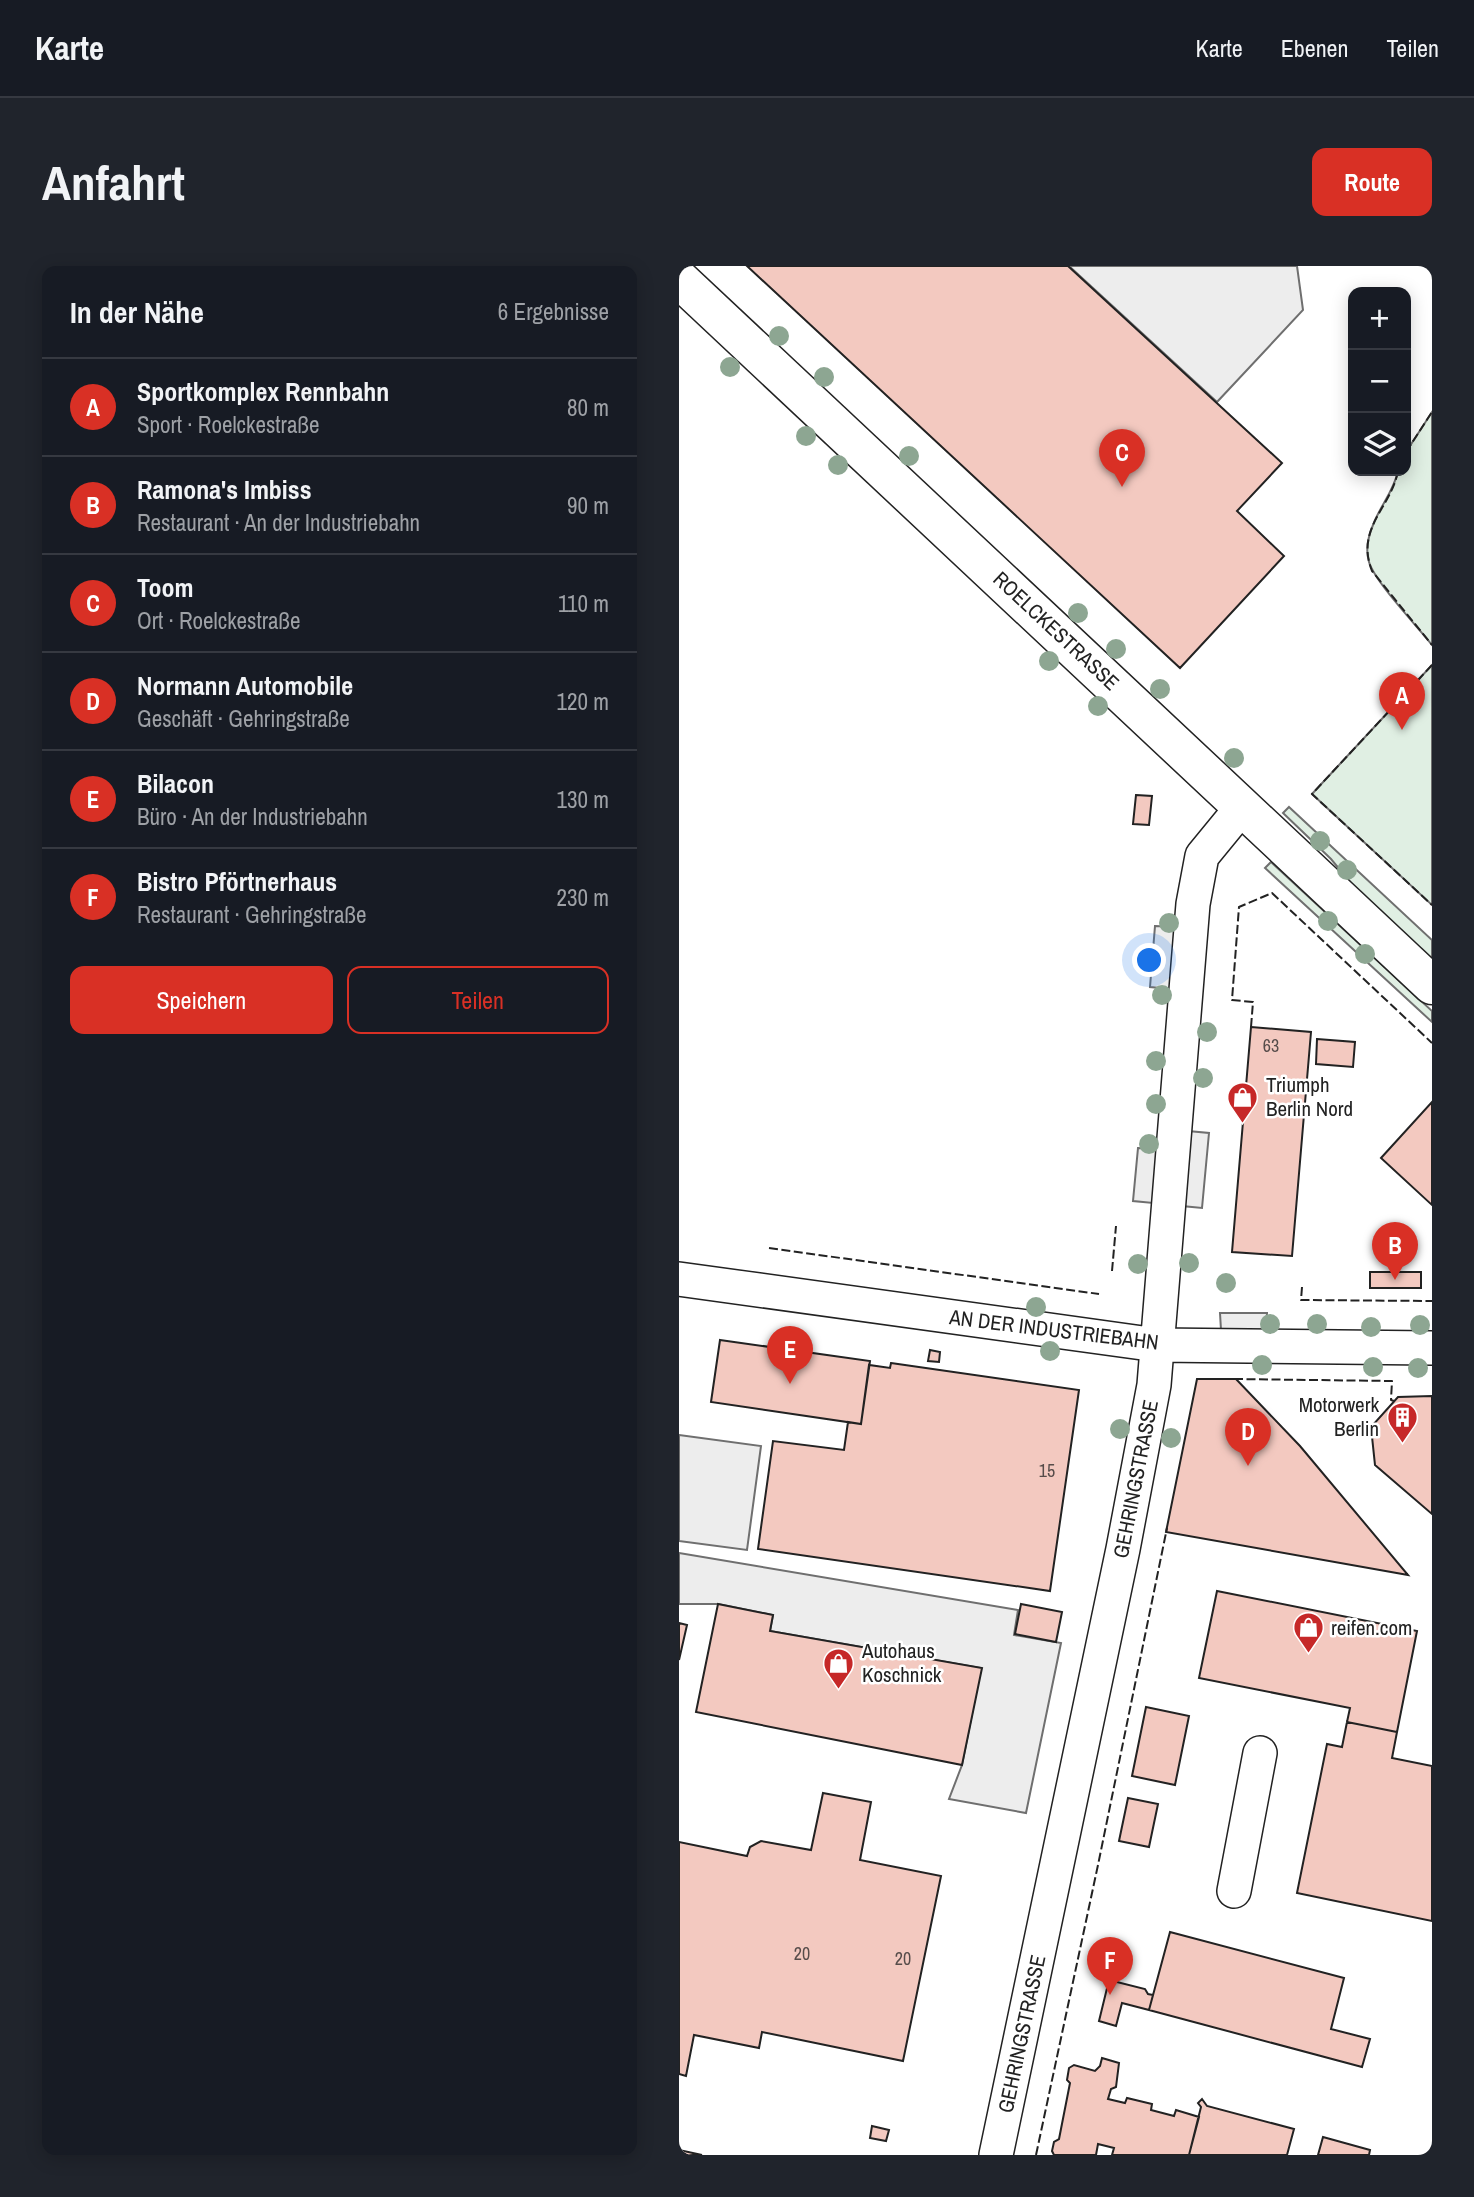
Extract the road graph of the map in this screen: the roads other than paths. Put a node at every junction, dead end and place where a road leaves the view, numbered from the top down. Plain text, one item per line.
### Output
1 (679, 279) edge
2 (1243, 806) junction
3 (1432, 985) edge
4 (679, 1279) edge
5 (1157, 1345) junction
6 (1432, 1348) edge
7 (1260, 1753) dead end
8 (1234, 1891) dead end
9 (996, 2155) edge

1 - 2 main road, ROELCKESTRASSE
2 - 3 main road, ROELCKESTRASSE
2 - 5 street, GEHRINGSTRASSE
4 - 5 street, AN DER INDUSTRIEBAHN
5 - 6 street, AN DER INDUSTRIEBAHN
5 - 9 street, GEHRINGSTRASSE
7 - 8 street

